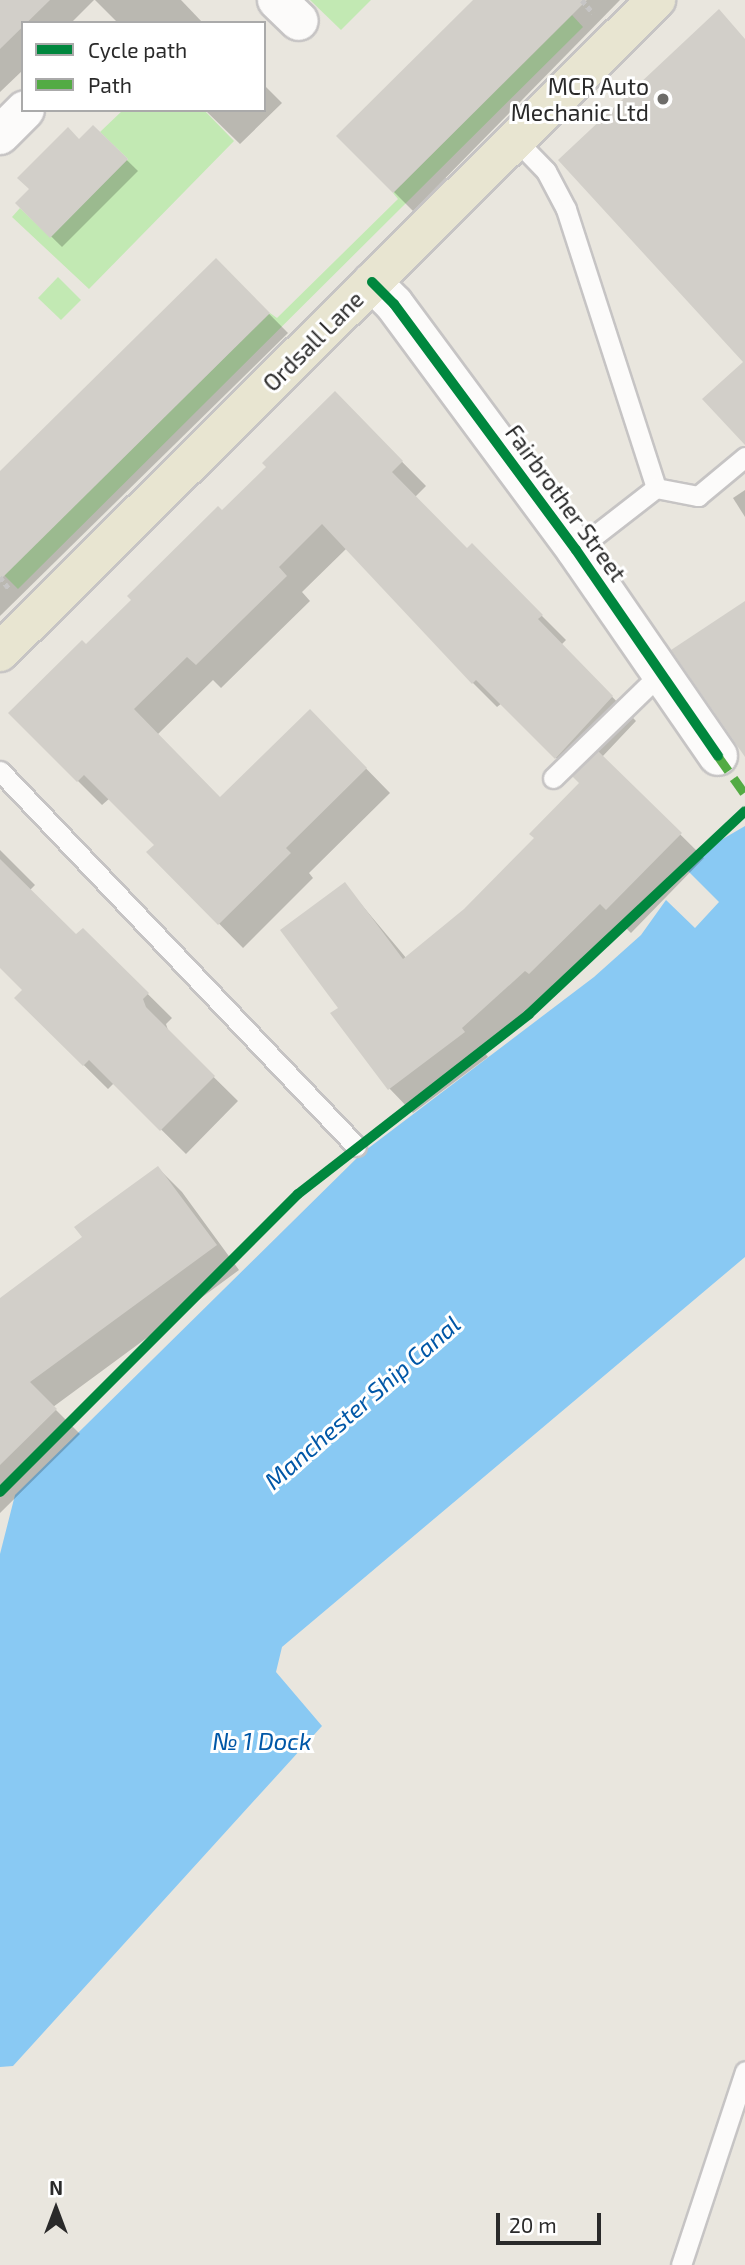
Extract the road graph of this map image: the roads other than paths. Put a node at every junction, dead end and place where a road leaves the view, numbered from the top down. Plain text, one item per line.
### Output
1 (656, 0) edge
2 (23, 112) edge
3 (0, 135) edge
4 (516, 141) junction
5 (372, 282) junction
6 (745, 457) edge
7 (656, 488) junction
8 (576, 550) junction
9 (0, 652) edge
10 (661, 673) junction
11 (718, 756) dead end
12 (0, 771) edge
13 (553, 778) dead end
14 (356, 1146) dead end
15 (745, 2071) edge
16 (681, 2265) edge

1 - 4 main road, Ordsall Lane
2 - 3 street
4 - 5 main road, Ordsall Lane
4 - 7 lane
5 - 8 street, Fairbrother Street
5 - 9 main road, Ordsall Lane
6 - 7 lane
7 - 8 lane
8 - 10 street, Fairbrother Street
10 - 11 street, Fairbrother Street
10 - 13 lane
12 - 14 lane
15 - 16 lane

